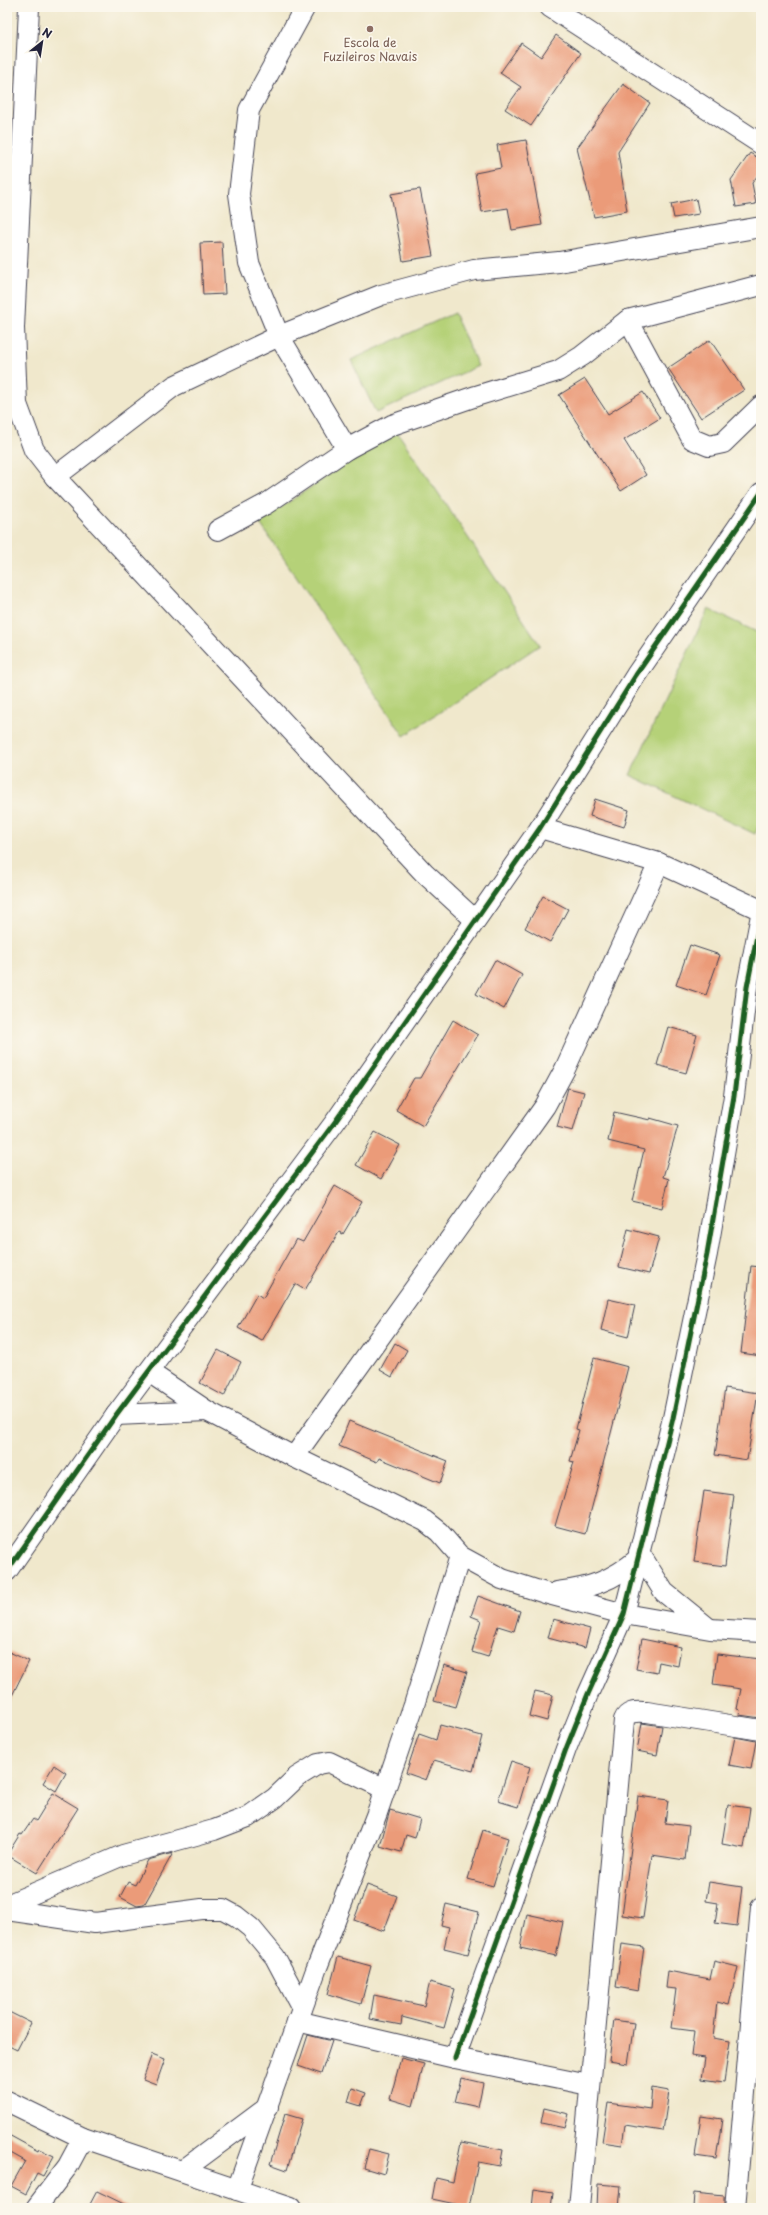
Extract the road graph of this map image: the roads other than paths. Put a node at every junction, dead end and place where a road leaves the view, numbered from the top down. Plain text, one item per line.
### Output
1 (28, 7) edge
2 (305, 7) edge
3 (550, 7) edge
4 (761, 144) edge
5 (761, 227) edge
6 (761, 285) edge
7 (628, 320) junction
8 (279, 336) junction
9 (761, 406) edge
10 (347, 449) junction
11 (56, 477) junction
12 (761, 493) edge
13 (218, 530) dead end
14 (540, 828) junction
15 (659, 863) junction
16 (761, 910) edge
17 (761, 915) edge
18 (475, 920) junction
19 (761, 997) edge
20 (742, 1027) junction
21 (149, 1372) junction
22 (207, 1411) junction
23 (116, 1415) junction
24 (294, 1457) junction
25 (460, 1556) junction
26 (638, 1556) junction
27 (7, 1571) edge
28 (545, 1593) junction
29 (624, 1614) junction
30 (710, 1630) junction
31 (761, 1632) edge
32 (761, 1730) edge
33 (386, 1789) junction
34 (7, 1905) edge
35 (761, 1907) edge
36 (7, 1910) edge
37 (300, 2015) junction
38 (455, 2058) junction
39 (590, 2085) junction
40 (7, 2101) edge
41 (268, 2107) junction
42 (83, 2138) junction
43 (182, 2171) junction
44 (237, 2190) junction
45 (281, 2207) edge
46 (36, 2208) edge
47 (579, 2208) edge
48 (735, 2208) edge

1 - 11 street
2 - 8 street
3 - 4 street
5 - 8 street
6 - 7 street
7 - 9 street
7 - 10 street
8 - 10 street
8 - 11 street
10 - 13 street
11 - 18 street
12 - 14 street
14 - 15 street
14 - 18 street
15 - 16 street
15 - 24 street
17 - 20 street
18 - 21 street
19 - 20 street
20 - 26 street
21 - 22 street
21 - 23 street
22 - 23 street
22 - 24 street
23 - 27 street
24 - 25 street
25 - 28 street
25 - 33 street
26 - 28 street
26 - 29 street
26 - 30 street
28 - 29 street
29 - 30 street
29 - 38 street
30 - 31 street
32 - 39 street
33 - 34 street
33 - 37 street
35 - 48 street
36 - 37 street
37 - 38 street
37 - 41 street
38 - 39 street
39 - 47 street
40 - 42 street
41 - 43 street
41 - 44 street
42 - 43 street
42 - 46 street
43 - 44 street
44 - 45 street

